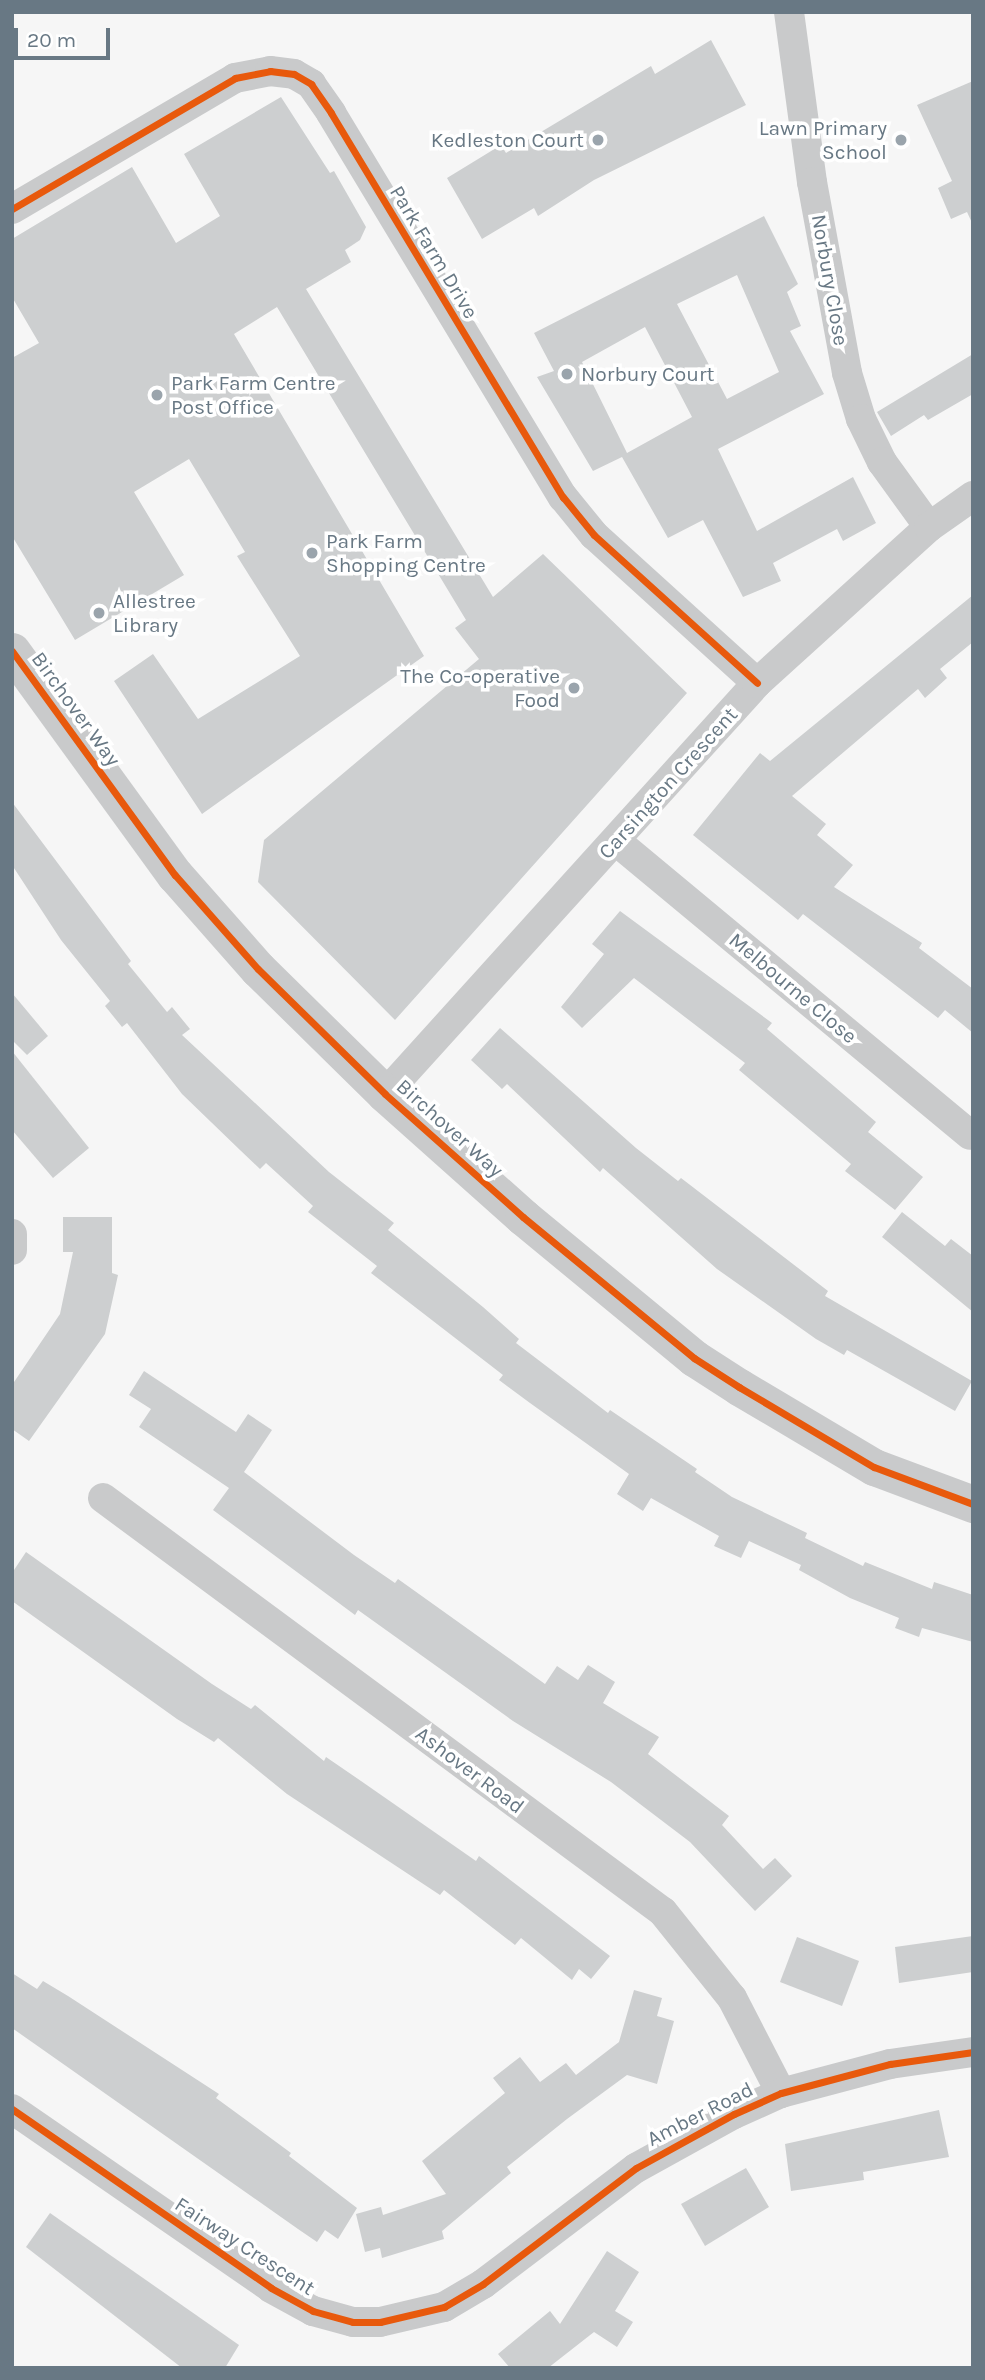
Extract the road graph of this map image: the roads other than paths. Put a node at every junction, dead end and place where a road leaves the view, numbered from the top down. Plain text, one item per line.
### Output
1 (789, 12) edge
2 (12, 209) edge
3 (973, 496) edge
4 (929, 527) junction
5 (12, 651) edge
6 (757, 682) junction
7 (617, 841) junction
8 (385, 1094) junction
9 (970, 1135) dead end
10 (12, 1234) edge
11 (12, 1250) edge
12 (103, 1498) dead end
13 (973, 1504) edge
14 (973, 2052) edge
15 (781, 2094) junction
16 (12, 2109) edge
17 (579, 2209) joint

1 - 4 street, Norbury Close
2 - 6 street, Park Farm Drive
3 - 4 street, Carsington Crescent
4 - 6 street, Carsington Crescent
5 - 8 street, Birchover Way
6 - 7 street, Carsington Crescent
7 - 8 street, Carsington Crescent
7 - 9 street, Melbourne Close
8 - 13 street, Birchover Way
10 - 11 street
12 - 15 street, Ashover Road
14 - 15 street, Amber Road
15 - 17 street, Amber Road
16 - 17 street, Fairway Crescent

